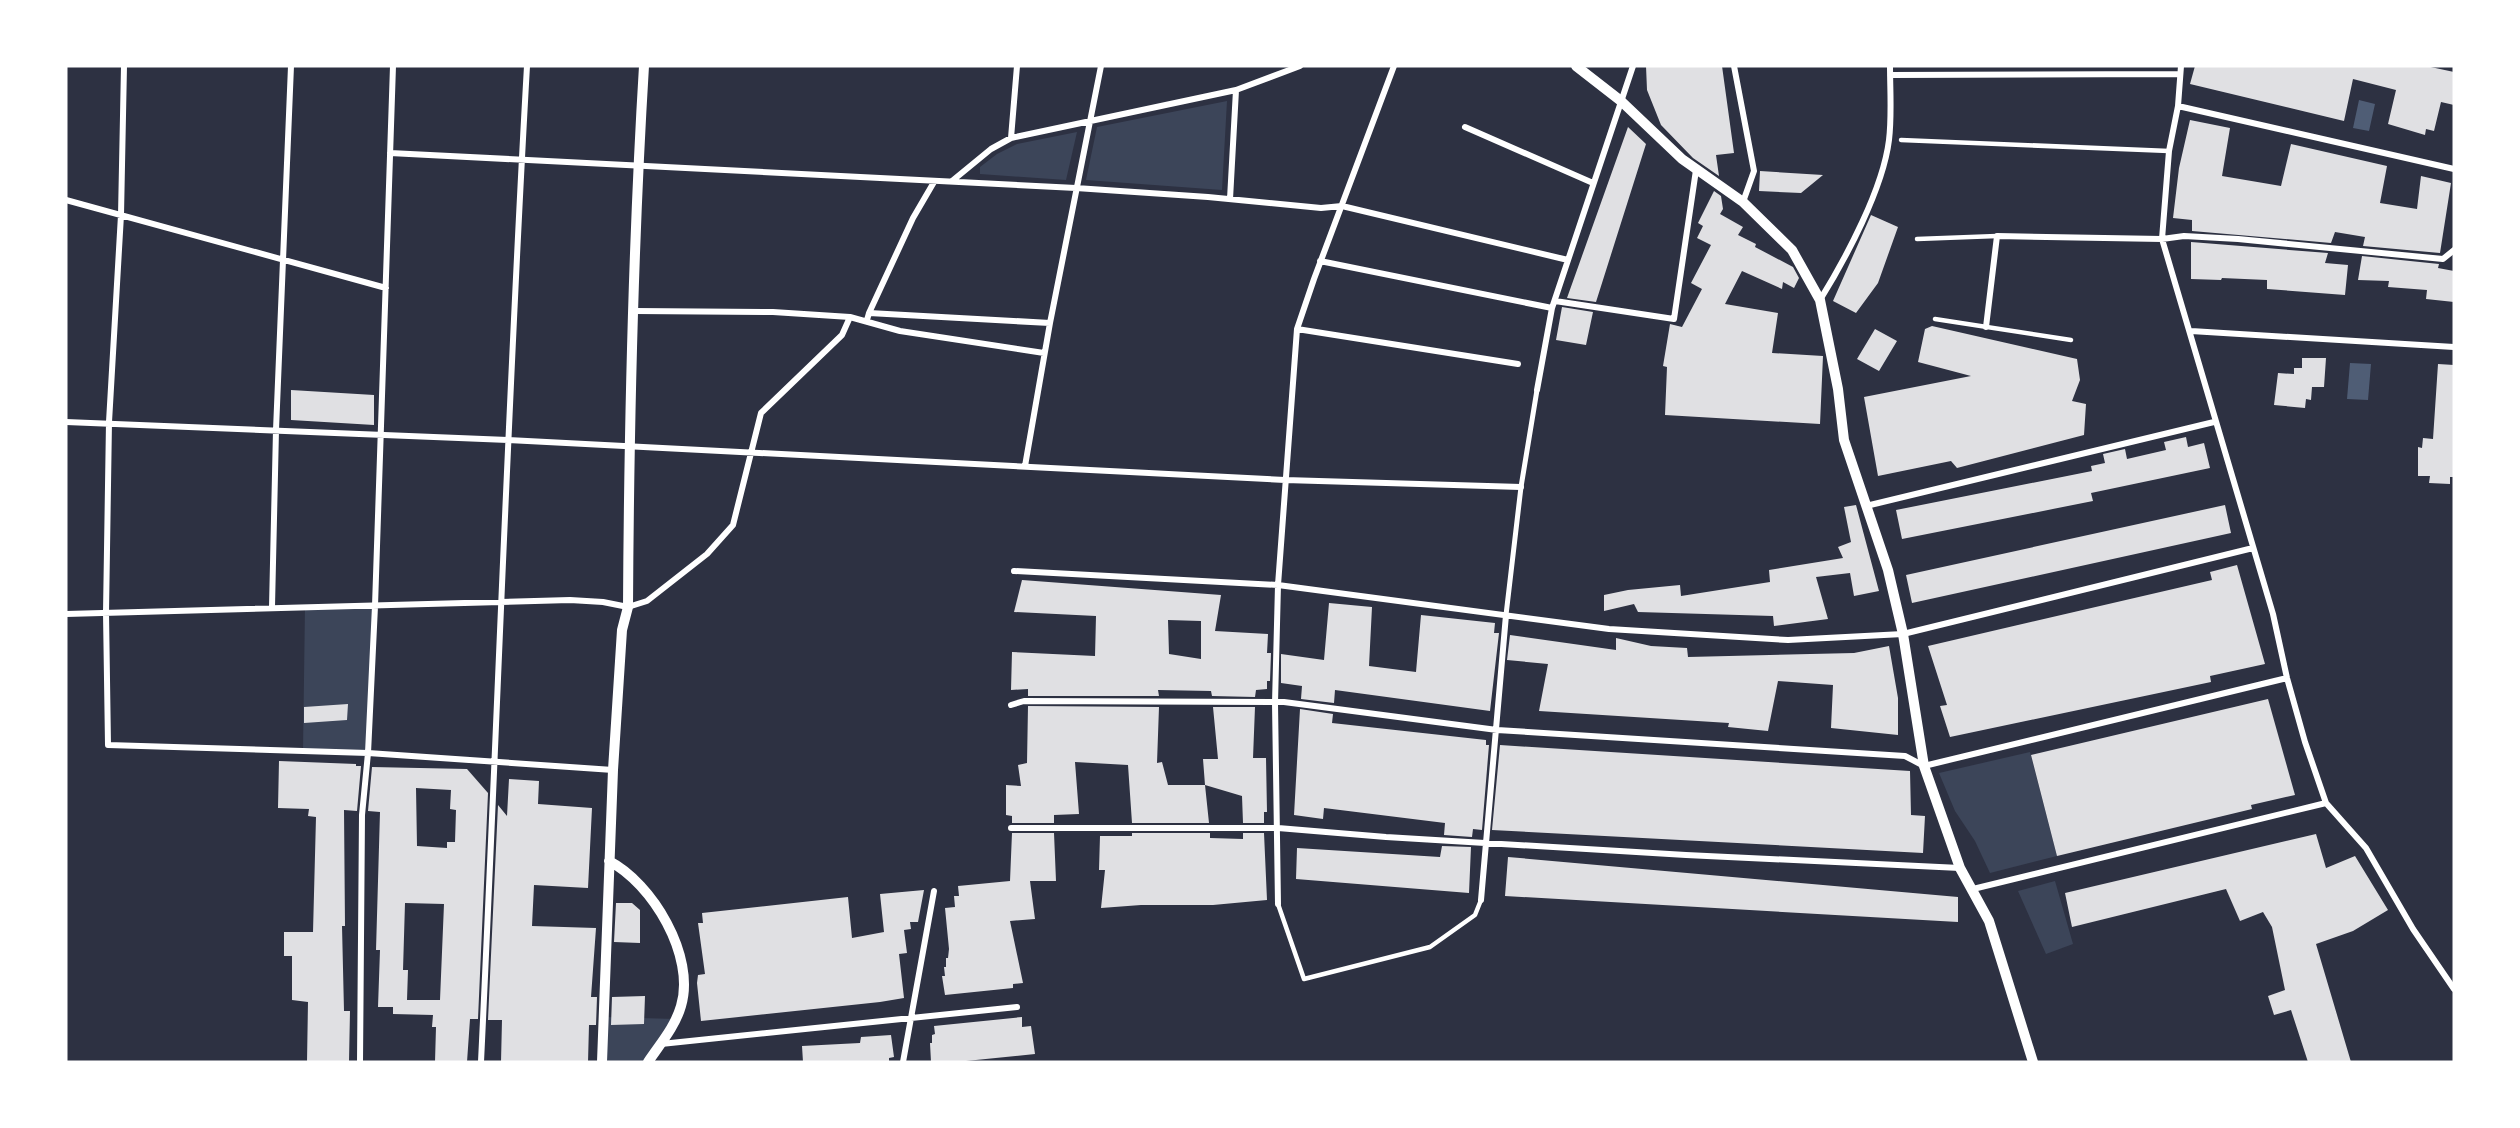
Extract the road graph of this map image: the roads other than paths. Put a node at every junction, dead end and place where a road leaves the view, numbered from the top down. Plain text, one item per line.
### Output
1 (124, 66) edge
2 (291, 66) edge
3 (393, 66) edge
4 (527, 66) edge
5 (644, 66) edge
6 (1017, 66) edge
7 (1101, 66) edge
8 (1394, 66) edge
9 (1576, 66) edge
10 (1634, 66) edge
11 (1734, 66) edge
12 (1890, 66) edge
13 (2181, 66) edge
14 (1297, 67) edge
15 (2180, 74) junction
16 (1890, 75) junction
17 (1236, 90) junction
18 (1621, 101) junction
19 (2178, 106) junction
20 (1090, 121) junction
21 (1465, 127) dead end
22 (1011, 138) junction
23 (1901, 140) dead end
24 (2169, 151) junction
25 (390, 153) junction
26 (522, 160) junction
27 (638, 166) junction
28 (1696, 170) junction
29 (2454, 170) edge
30 (952, 181) junction
31 (934, 182) junction
32 (1593, 183) junction
33 (1076, 188) junction
34 (1230, 199) junction
35 (66, 200) edge
36 (1743, 202) junction
37 (1342, 206) junction
38 (121, 215) junction
39 (1996, 236) junction
40 (1917, 239) dead end
41 (2162, 239) junction
42 (2454, 250) edge
43 (282, 259) junction
44 (1568, 260) junction
45 (1320, 261) junction
46 (386, 288) junction
47 (1820, 300) junction
48 (1555, 301) junction
49 (1552, 308) junction
50 (635, 311) junction
51 (868, 313) junction
52 (850, 317) junction
53 (1935, 319) dead end
54 (867, 320) junction
55 (1050, 323) junction
56 (1986, 327) junction
57 (1297, 329) junction
58 (2191, 332) junction
59 (2071, 340) dead end
60 (2454, 347) edge
61 (1044, 353) junction
62 (1518, 364) dead end
63 (1537, 390) joint
64 (66, 422) edge
65 (109, 422) junction
66 (2214, 422) junction
67 (276, 430) junction
68 (381, 435) junction
69 (508, 440) junction
70 (629, 447) junction
71 (751, 453) junction
72 (1025, 466) junction
73 (1285, 480) junction
74 (1521, 487) junction
75 (1866, 506) junction
76 (2253, 548) junction
77 (1014, 571) dead end
78 (1278, 585) junction
79 (501, 602) junction
80 (375, 606) junction
81 (272, 607) junction
82 (628, 607) junction
83 (106, 613) junction
84 (66, 614) edge
85 (1506, 615) junction
86 (1903, 634) junction
87 (2287, 678) junction
88 (1275, 703) junction
89 (1011, 705) dead end
90 (1497, 730) junction
91 (368, 753) junction
92 (496, 763) junction
93 (1924, 766) junction
94 (613, 770) junction
95 (2326, 803) junction
96 (1011, 828) dead end
97 (1278, 828) junction
98 (1486, 843) junction
99 (609, 861) junction
100 (1960, 868) junction
101 (1973, 889) junction
102 (934, 891) dead end
103 (1481, 900) joint
104 (1278, 904) joint
105 (2454, 989) edge
106 (1017, 1007) dead end
107 (911, 1018) junction
108 (661, 1044) junction
109 (360, 1062) edge
110 (481, 1062) edge
111 (602, 1062) edge
112 (648, 1062) edge
113 (903, 1062) edge
114 (2033, 1062) edge

1 - 38 street
2 - 43 street
3 - 25 street
4 - 26 street
5 - 27 street
6 - 22 street
7 - 20 street
8 - 37 street
9 - 18 street
10 - 18 street
11 - 36 street
12 - 16 street
13 - 15 street
14 - 17 street
15 - 16 street
15 - 19 street
16 - 47 street
17 - 20 street
17 - 34 street
18 - 28 street
18 - 32 street
19 - 24 street
19 - 29 street
20 - 22 street
20 - 33 street
21 - 32 street
22 - 30 street
23 - 24 lane
24 - 41 street
25 - 26 street
25 - 46 street
26 - 27 street
26 - 69 street
27 - 31 street
27 - 50 street
28 - 36 street
28 - 48 street
30 - 31 street
30 - 33 street
31 - 51 street
32 - 44 street
33 - 34 street
33 - 55 street
34 - 37 street
35 - 38 street
36 - 47 street
37 - 44 street
37 - 45 street
38 - 43 street
38 - 65 street
39 - 40 lane
39 - 41 street
39 - 56 street
41 - 42 street
41 - 58 street
43 - 46 street
43 - 67 street
44 - 48 street
45 - 49 street
45 - 57 street
46 - 68 street
47 - 75 street
48 - 49 street
49 - 63 street
50 - 52 street
50 - 70 street
51 - 54 street
51 - 55 street
52 - 54 street
52 - 71 street
53 - 56 lane
54 - 61 street
55 - 61 street
56 - 59 lane
57 - 62 street
57 - 73 street
58 - 60 street
58 - 66 street
61 - 72 street
63 - 74 street
64 - 65 street
65 - 67 street
65 - 83 street
66 - 75 street
66 - 76 street
67 - 68 street
67 - 81 street
68 - 69 street
68 - 80 street
69 - 70 street
69 - 79 street
70 - 71 street
70 - 82 street
71 - 72 street
71 - 82 street
72 - 73 street
73 - 74 street
73 - 78 street
74 - 85 street
75 - 86 street
76 - 86 street
76 - 87 street
77 - 78 street
78 - 85 street
78 - 88 street
79 - 80 street
79 - 82 street
79 - 92 street
80 - 81 street
80 - 91 street
81 - 83 street
82 - 94 street
83 - 84 street
83 - 91 street
85 - 86 street
85 - 90 street
86 - 93 street
87 - 93 street
87 - 95 street
88 - 89 street
88 - 90 street
88 - 97 street
90 - 93 street
90 - 98 street
91 - 92 street
91 - 109 street
92 - 94 street
92 - 110 street
93 - 100 street
94 - 99 street
95 - 101 street
95 - 105 street
96 - 97 street
97 - 98 street
97 - 104 street
98 - 100 street
98 - 103 street
99 - 108 street
99 - 111 street
100 - 101 street
101 - 114 street
102 - 107 street
103 - 104 lane
106 - 107 street
107 - 108 street
107 - 113 street
108 - 112 street

